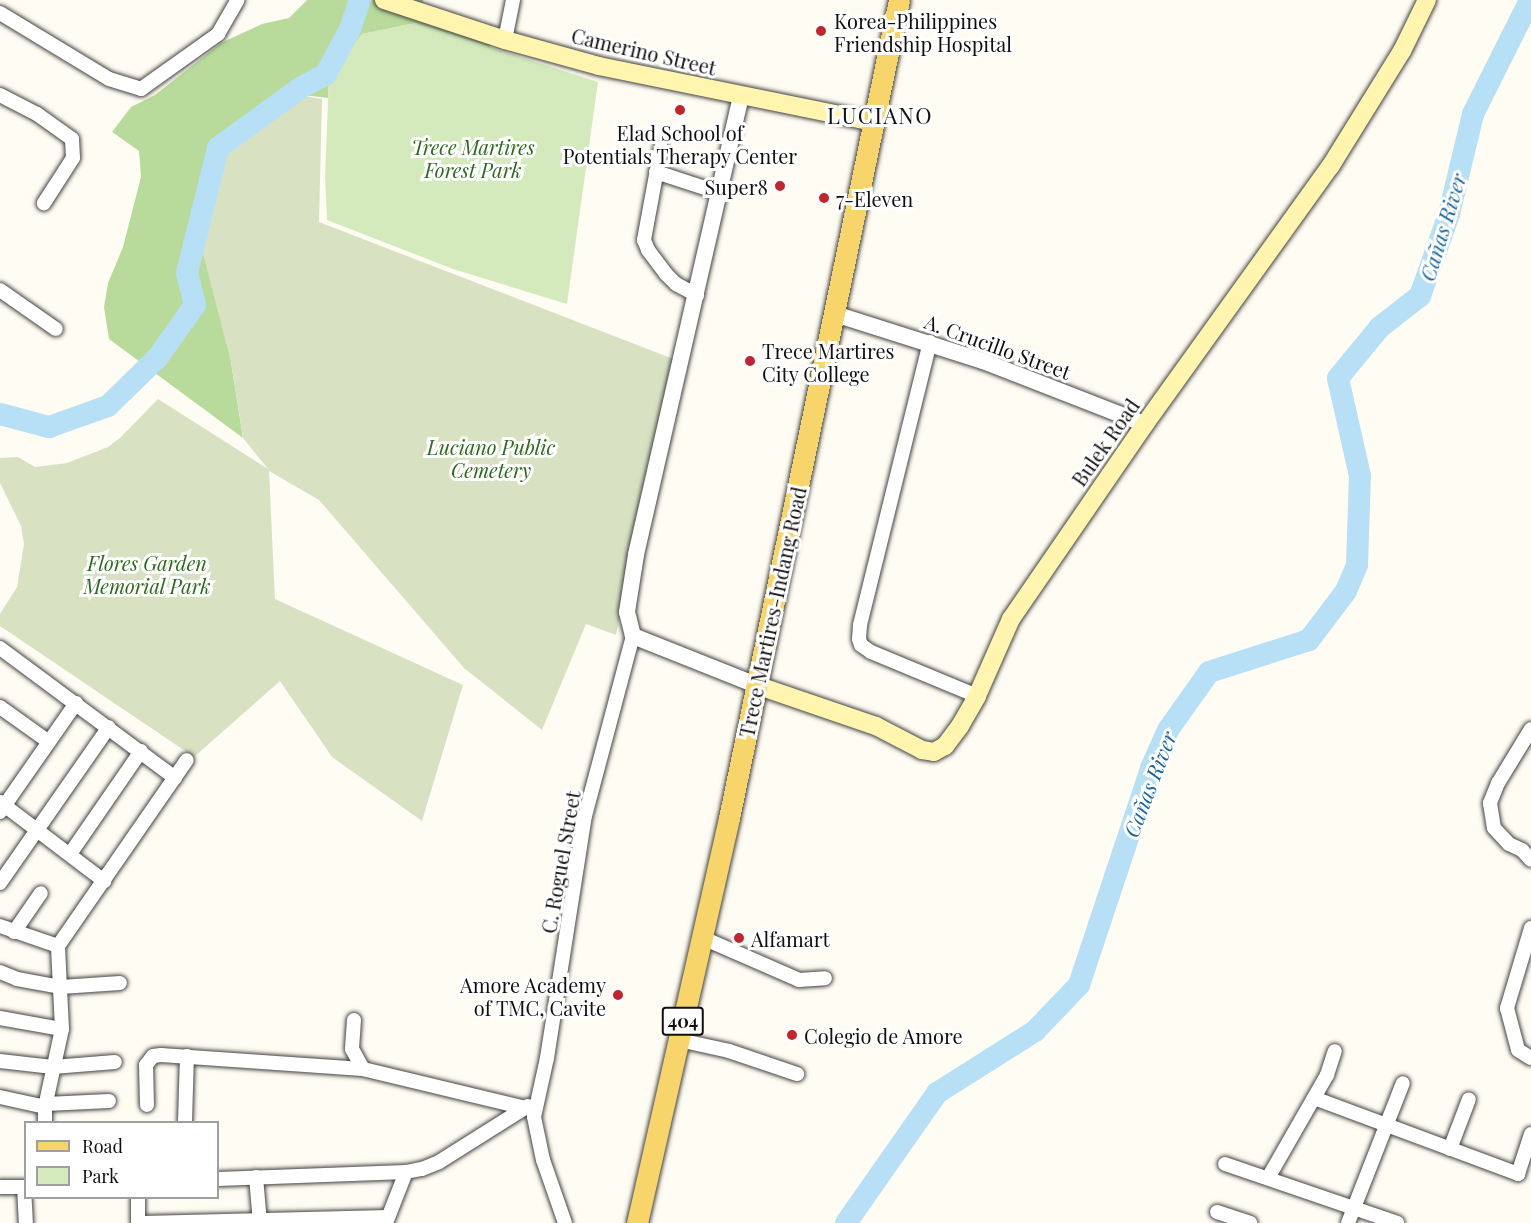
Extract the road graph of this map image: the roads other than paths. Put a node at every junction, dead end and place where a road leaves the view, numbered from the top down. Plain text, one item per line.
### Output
1 (238, 0) edge
2 (384, 0) edge
3 (513, 0) edge
4 (899, 0) edge
5 (1427, 0) edge
6 (0, 13) edge
7 (505, 40) junction
8 (0, 95) edge
9 (741, 96) junction
10 (874, 122) junction
11 (661, 148) dead end
12 (656, 172) junction
13 (720, 193) junction
14 (44, 203) dead end
15 (0, 290) edge
16 (697, 296) junction
17 (835, 314) junction
18 (56, 329) dead end
19 (930, 342) junction
20 (1145, 424) junction
21 (633, 636) junction
22 (2, 654) edge
23 (756, 685) junction
24 (977, 696) junction
25 (76, 703) junction
26 (0, 707) edge
27 (109, 728) junction
28 (1531, 729) edge
29 (49, 742) junction
30 (141, 752) junction
31 (187, 760) dead end
32 (175, 778) junction
33 (2, 807) edge
34 (37, 830) junction
35 (70, 854) junction
36 (1531, 860) edge
37 (104, 881) junction
38 (0, 883) edge
39 (41, 893) dead end
40 (0, 926) edge
41 (1531, 928) edge
42 (14, 932) junction
43 (703, 938) junction
44 (58, 946) junction
45 (0, 972) edge
46 (825, 978) dead end
47 (120, 983) dead end
48 (61, 987) junction
49 (0, 1018) edge
50 (354, 1020) dead end
51 (62, 1029) junction
52 (679, 1040) junction
53 (1335, 1051) dead end
54 (187, 1056) junction
55 (1531, 1058) edge
56 (0, 1061) edge
57 (115, 1062) dead end
58 (53, 1067) junction
59 (363, 1069) junction
60 (796, 1074) dead end
61 (1403, 1083) dead end
62 (0, 1097) edge
63 (539, 1098) junction
64 (1314, 1098) junction
65 (1469, 1099) dead end
66 (109, 1101) dead end
67 (46, 1105) junction
68 (147, 1106) dead end
69 (525, 1108) junction
70 (45, 1121) edge
71 (184, 1121) edge
72 (1388, 1125) junction
73 (1531, 1134) edge
74 (1450, 1149) junction
75 (1225, 1164) dead end
76 (406, 1173) junction
77 (256, 1177) junction
78 (1268, 1178) junction
79 (219, 1179) edge
80 (0, 1187) edge
81 (24, 1187) edge
82 (25, 1199) edge
83 (138, 1199) edge
84 (1352, 1208) junction
85 (1217, 1212) dead end
86 (387, 1220) edge
87 (260, 1222) edge
88 (26, 1223) edge
89 (138, 1223) edge
90 (143, 1223) edge
91 (565, 1223) edge
92 (638, 1223) edge
93 (1250, 1223) edge
94 (1348, 1223) edge
95 (1397, 1223) edge

1 - 6 street
2 - 7 main road, Camerino Street
3 - 7 street
4 - 10 main road, Trece Martires-Indang Road / 404
5 - 20 main road, Bulek Road
7 - 9 main road, Camerino Street
8 - 14 street
9 - 10 main road, Camerino Street
9 - 13 street
10 - 17 main road, Trece Martires-Indang Road / 404
11 - 12 street
12 - 13 street
12 - 16 street
13 - 16 street
15 - 18 street
16 - 21 street
17 - 19 street, A. Crucillo Street
17 - 23 main road, Trece Martires-Indang Road / 404
19 - 20 street, A. Crucillo Street
19 - 24 street
20 - 24 main road, Bulek Road
21 - 23 street
21 - 63 street, C. Roguel Street
22 - 25 street
23 - 24 main road, Bulek Road
23 - 43 main road, Trece Martires-Indang Road / 404
25 - 27 street
25 - 29 street
26 - 29 street
27 - 30 street
27 - 34 street
28 - 36 street
29 - 33 street
30 - 32 street
30 - 35 street
31 - 32 street
32 - 37 street
33 - 34 street
34 - 35 street
34 - 38 street
35 - 37 street
37 - 44 street
39 - 42 street
40 - 42 street
41 - 55 street
42 - 44 street
43 - 46 street
43 - 52 main road, Trece Martires-Indang Road / 404
44 - 48 street
45 - 48 street
47 - 48 street
48 - 51 street
49 - 51 street
50 - 59 street
51 - 58 street
52 - 60 street
52 - 92 main road, Trece Martires-Indang Road / 404
53 - 64 street
54 - 59 street
54 - 68 street
54 - 71 street
56 - 58 street
57 - 58 street
58 - 67 street
59 - 69 street
61 - 72 street
62 - 67 street
63 - 69 street
63 - 91 street, C. Roguel Street
64 - 72 street
64 - 78 street
65 - 74 street
66 - 67 street
67 - 70 street
69 - 76 street
72 - 74 street
72 - 84 street
73 - 74 street
75 - 78 street
76 - 77 street
76 - 86 street
77 - 79 street
77 - 87 street
78 - 84 street
80 - 81 street
82 - 88 street
83 - 89 street
84 - 94 street
84 - 95 street
85 - 93 street
86 - 87 street
87 - 90 street

